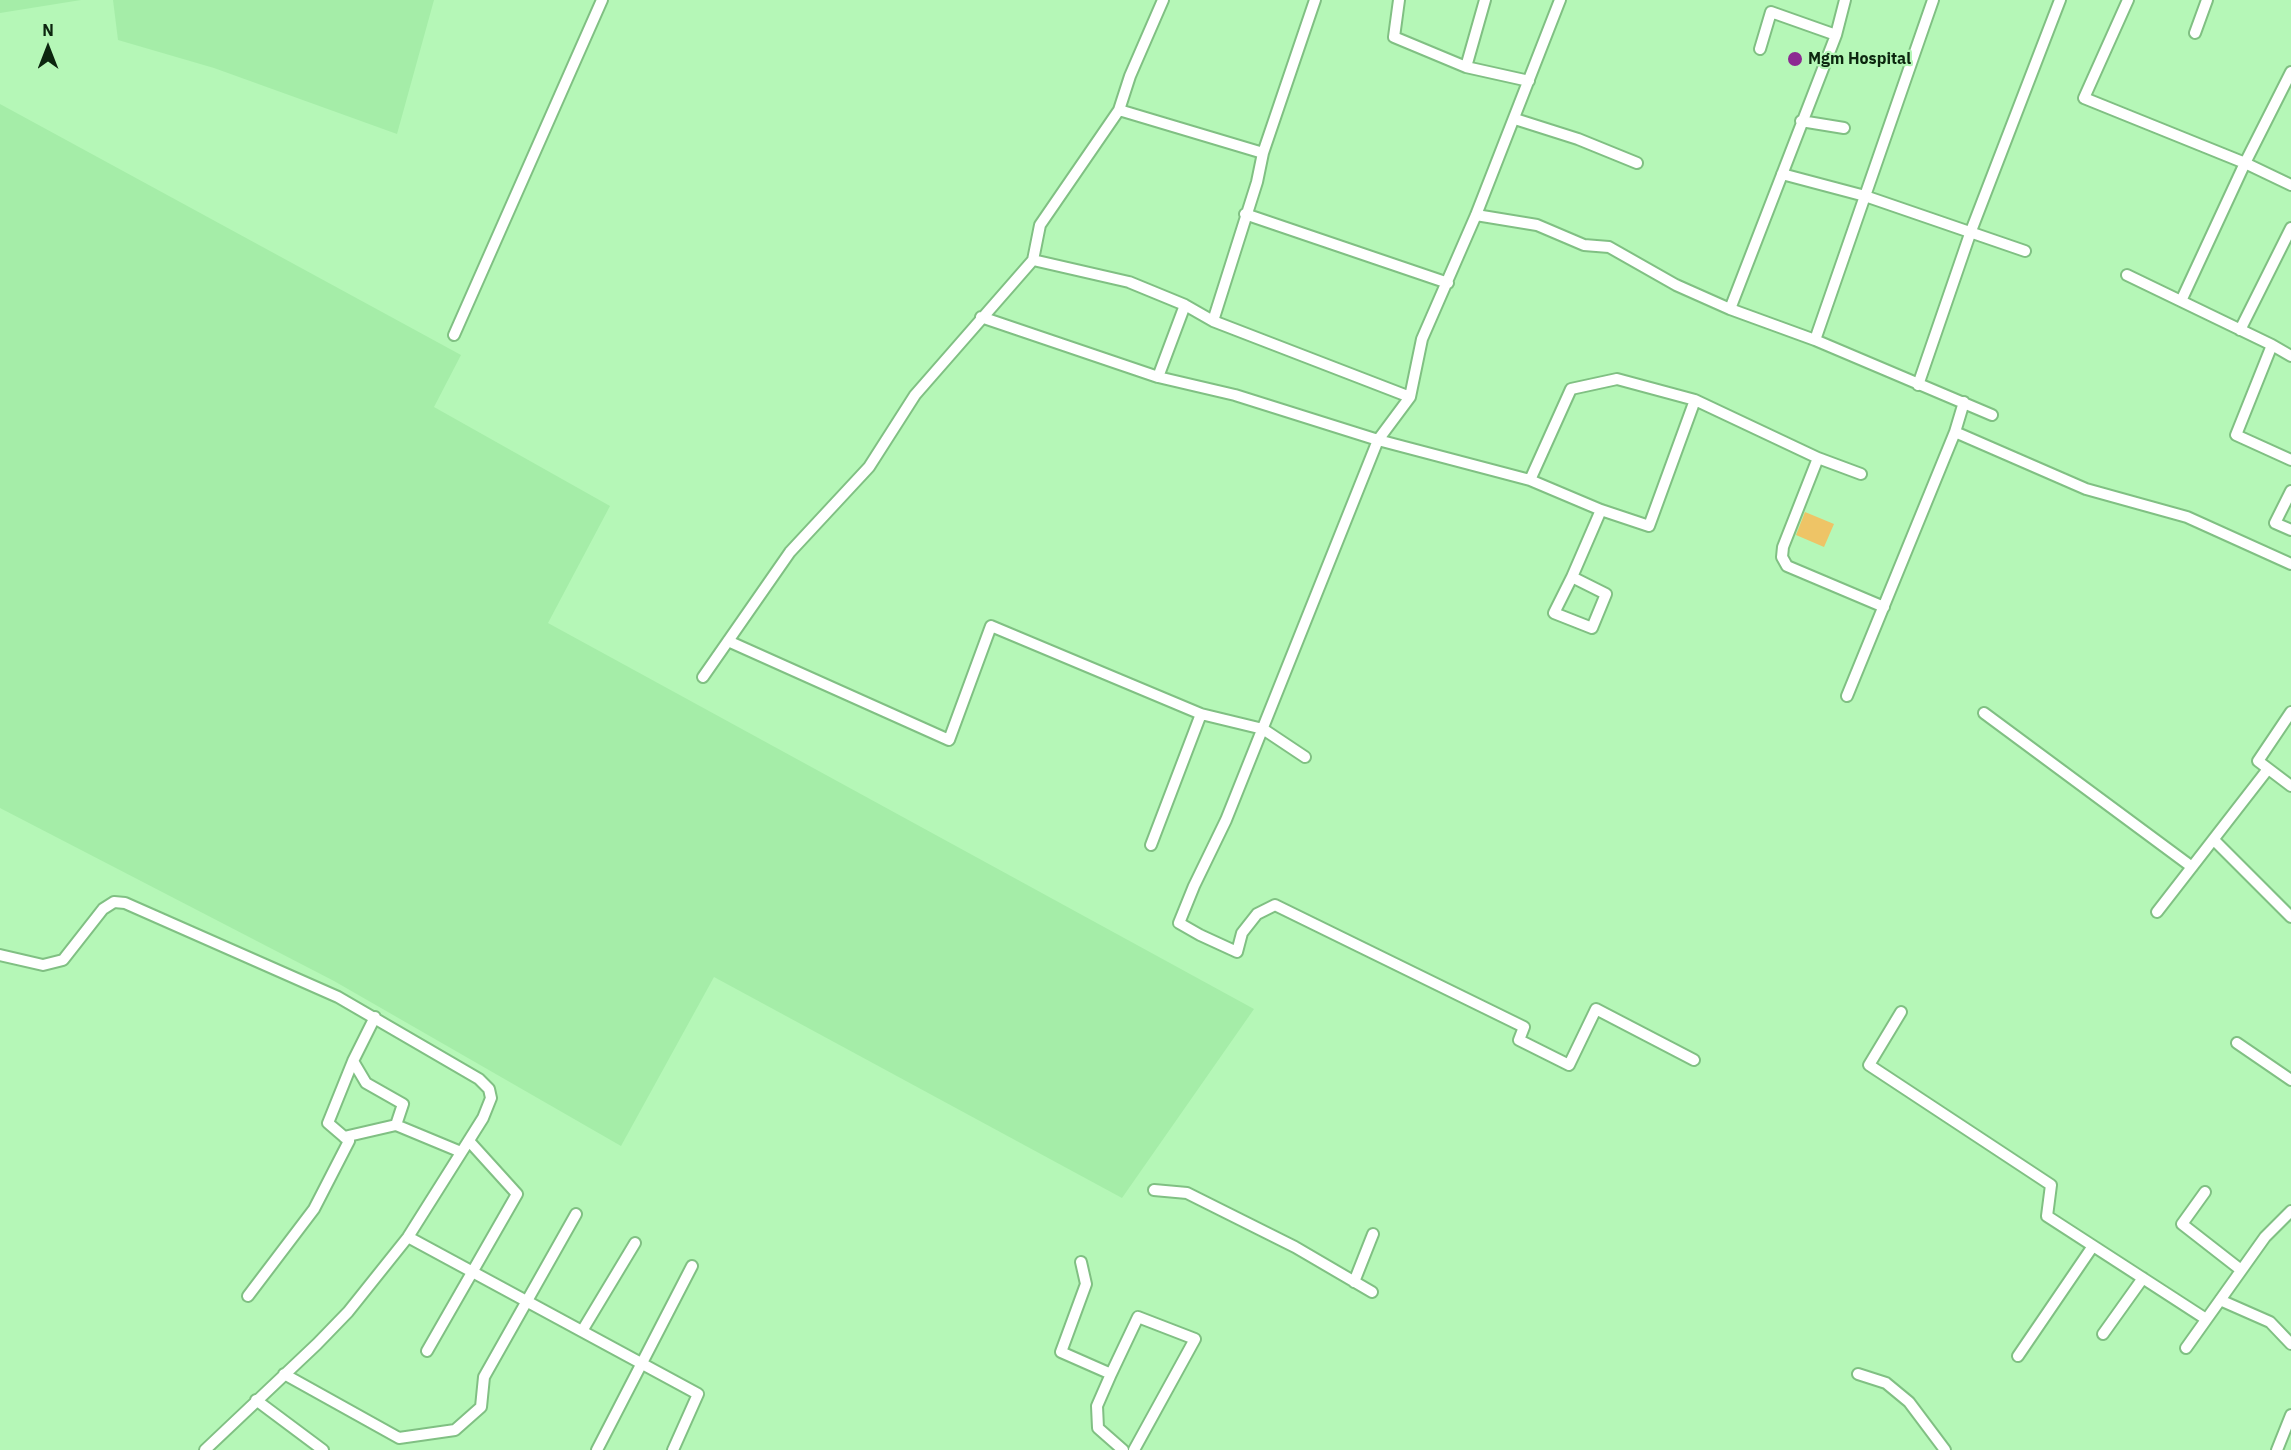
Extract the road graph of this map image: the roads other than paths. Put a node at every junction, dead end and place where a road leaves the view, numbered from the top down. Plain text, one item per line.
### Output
1 (602, 0) edge
2 (1163, 0) edge
3 (1316, 0) edge
4 (1399, 0) edge
5 (1485, 0) edge
6 (1560, 0) edge
7 (1845, 0) edge
8 (1933, 0) edge
9 (2060, 0) edge
10 (2128, 0) edge
11 (2207, 0) edge
12 (2195, 33) dead end
13 (1836, 35) junction
14 (1760, 49) dead end
15 (1467, 67) junction
16 (2291, 72) edge
17 (1528, 81) junction
18 (1119, 110) junction
19 (1515, 119) junction
20 (1801, 121) junction
21 (1844, 128) dead end
22 (1263, 153) junction
23 (1637, 163) dead end
24 (2245, 163) junction
25 (1782, 174) junction
26 (2291, 185) edge
27 (1865, 196) junction
28 (1245, 214) junction
29 (1476, 215) junction
30 (2290, 230) edge
31 (1971, 231) junction
32 (2025, 251) dead end
33 (1033, 260) junction
34 (2127, 275) dead end
35 (1448, 283) junction
36 (2181, 301) junction
37 (1185, 305) junction
38 (1730, 309) junction
39 (981, 318) junction
40 (1213, 321) junction
41 (2240, 330) junction
42 (454, 336) dead end
43 (1815, 340) junction
44 (2272, 345) junction
45 (2291, 356) edge
46 (1158, 377) junction
47 (1918, 385) junction
48 (1410, 397) junction
49 (1695, 400) junction
50 (1964, 402) junction
51 (1992, 415) dead end
52 (1955, 432) junction
53 (1378, 440) junction
54 (1818, 458) junction
55 (2291, 460) edge
56 (1861, 474) dead end
57 (1530, 480) junction
58 (2291, 491) edge
59 (1601, 510) junction
60 (2291, 530) edge
61 (2291, 564) edge
62 (1572, 577) junction
63 (1884, 607) junction
64 (728, 641) junction
65 (703, 677) dead end
66 (1847, 696) dead end
67 (2291, 712) edge
68 (1984, 713) dead end
69 (1201, 714) junction
70 (1263, 729) junction
71 (1305, 757) dead end
72 (2268, 769) junction
73 (2291, 786) edge
74 (2214, 840) junction
75 (1150, 845) dead end
76 (2192, 867) junction
77 (2157, 912) dead end
78 (2291, 916) edge
79 (0, 956) edge
80 (1901, 1012) dead end
81 (375, 1017) junction
82 (2238, 1043) dead end
83 (1694, 1060) dead end
84 (353, 1061) junction
85 (2291, 1080) edge
86 (396, 1125) junction
87 (344, 1137) junction
88 (468, 1141) junction
89 (461, 1152) junction
90 (1154, 1190) dead end
91 (2205, 1192) dead end
92 (2291, 1211) edge
93 (576, 1214) dead end
94 (1373, 1234) dead end
95 (408, 1237) junction
96 (635, 1243) dead end
97 (2093, 1245) junction
98 (1081, 1262) dead end
99 (692, 1266) dead end
100 (2241, 1270) junction
101 (472, 1272) junction
102 (2143, 1278) junction
103 (1354, 1282) junction
104 (1372, 1292) dead end
105 (248, 1296) dead end
106 (2220, 1300) junction
107 (527, 1301) junction
108 (2206, 1319) junction
109 (582, 1331) junction
110 (2103, 1334) dead end
111 (2291, 1344) edge
112 (2186, 1348) dead end
113 (427, 1351) dead end
114 (2018, 1356) dead end
115 (642, 1364) junction
116 (285, 1374) junction
117 (1111, 1374) junction
118 (1858, 1374) dead end
119 (256, 1400) junction
120 (2291, 1416) edge
121 (205, 1450) edge
122 (323, 1450) edge
123 (597, 1450) edge
124 (673, 1450) edge
125 (1122, 1450) edge
126 (1134, 1450) edge
127 (1946, 1450) edge
128 (2277, 1450) edge

1 - 42 street
2 - 18 street
3 - 22 street
4 - 15 street
5 - 15 street
6 - 17 street
7 - 13 street
8 - 27 street
9 - 31 street
10 - 24 street
11 - 12 street
13 - 14 street
13 - 20 street
15 - 17 street
16 - 24 street
17 - 19 street
18 - 22 street
18 - 33 street
19 - 23 street
19 - 29 street
20 - 21 street
20 - 25 street
22 - 28 street
24 - 26 street
24 - 36 street
25 - 27 street
25 - 38 street
27 - 31 street
27 - 43 street
28 - 35 street
28 - 40 street
29 - 35 street
29 - 38 street
30 - 41 street
31 - 32 street
31 - 47 street
33 - 37 street
33 - 39 street
34 - 36 street
35 - 48 street
36 - 41 street
37 - 40 street
37 - 46 street
38 - 43 street
39 - 46 street
39 - 64 street
40 - 48 street
41 - 44 street
43 - 47 street
44 - 45 street
44 - 55 street
46 - 53 street
47 - 50 street
48 - 53 street
49 - 54 street
49 - 57 street
49 - 59 street
50 - 51 street
50 - 52 street
52 - 61 street
52 - 63 street
53 - 57 street
53 - 70 street
54 - 56 street
54 - 63 street
57 - 59 street
58 - 60 street
59 - 62 street
62 - 62 street
63 - 66 street
64 - 65 street
64 - 69 street
67 - 72 street
68 - 76 street
69 - 70 street
69 - 75 street
70 - 71 street
70 - 83 street
72 - 73 street
72 - 74 street
74 - 76 street
74 - 78 street
76 - 77 street
79 - 81 street
80 - 97 street
81 - 84 street
81 - 88 street
82 - 85 street
84 - 86 street
84 - 87 street
86 - 87 street
86 - 89 street
87 - 105 street
88 - 89 street
88 - 101 street
89 - 95 street
90 - 103 street
91 - 100 street
92 - 100 street
93 - 107 street
94 - 103 street
95 - 101 street
95 - 116 street
96 - 109 street
97 - 102 street
97 - 114 street
98 - 117 street
99 - 115 street
100 - 106 street
101 - 107 street
101 - 113 street
102 - 108 street
102 - 110 street
103 - 104 street
106 - 108 street
106 - 111 street
107 - 109 street
107 - 116 street
108 - 112 street
109 - 115 street
115 - 123 street
115 - 124 street
116 - 119 street
117 - 125 street
117 - 126 street
118 - 127 street
119 - 121 street
119 - 122 street
120 - 128 street

